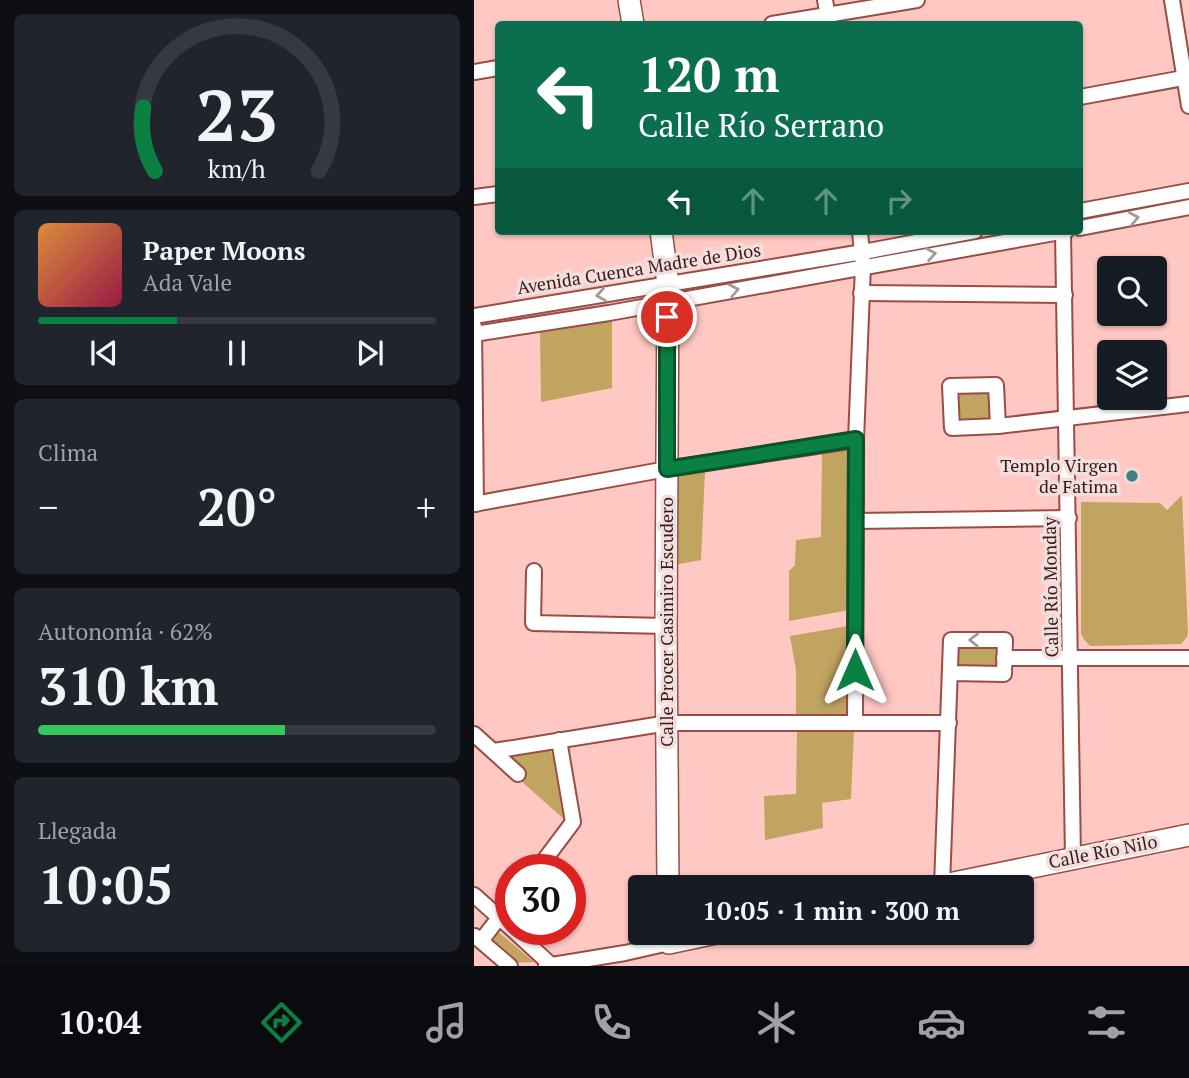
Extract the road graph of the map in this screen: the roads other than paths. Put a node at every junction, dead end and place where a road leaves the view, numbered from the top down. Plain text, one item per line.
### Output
1 (629, 0) edge
2 (825, 0) edge
3 (917, 0) edge
4 (1172, 0) edge
5 (828, 20) edge
6 (632, 21) edge
7 (495, 68) edge
8 (474, 72) edge
9 (1186, 77) edge
10 (1083, 96) edge
11 (1189, 106) edge
12 (495, 194) edge
13 (474, 197) edge
14 (1188, 198) edge
15 (1083, 211) edge
16 (1083, 227) edge
17 (661, 235) edge
18 (860, 235) edge
19 (959, 235) edge
20 (1036, 235) edge
21 (1065, 235) edge
22 (863, 259) junction
23 (667, 293) junction
24 (861, 293) junction
25 (1065, 295) junction
26 (474, 319) edge
27 (474, 334) edge
28 (1189, 404) edge
29 (1068, 417) junction
30 (998, 426) dead end
31 (856, 439) junction
32 (667, 469) junction
33 (475, 504) edge
34 (1070, 518) junction
35 (856, 521) junction
36 (534, 571) dead end
37 (666, 626) junction
38 (1004, 658) junction
39 (1189, 658) edge
40 (1071, 659) junction
41 (951, 673) junction
42 (668, 723) junction
43 (856, 723) junction
44 (949, 723) junction
45 (474, 734) edge
46 (559, 740) junction
47 (494, 751) junction
48 (518, 774) dead end
49 (1189, 835) edge
50 (549, 854) edge
51 (1074, 858) junction
52 (668, 875) edge
53 (939, 875) edge
54 (991, 875) edge
55 (474, 895) edge
56 (495, 913) edge
57 (495, 921) edge
58 (477, 938) edge
59 (528, 945) edge
60 (655, 945) edge
61 (626, 960) edge
62 (549, 965) edge
63 (510, 966) edge

1 - 6 main road
2 - 5 street
3 - 5 street
4 - 9 street
7 - 8 street
9 - 10 street
9 - 11 street
12 - 13 street
14 - 15 street
16 -> 14 street
17 - 23 main road, Calle Procer Casimiro Escudero
18 - 22 street
19 - 22 street, Avenida Cuenca Madre de Dios
22 -> 20 street, Avenida Cuenca Madre de Dios
21 - 25 street, Calle Río Monday
22 - 23 street, Avenida Cuenca Madre de Dios
22 - 24 street
23 -> 26 street, Avenida Cuenca Madre de Dios
23 - 27 street, Avenida Cuenca Madre de Dios
23 - 32 main road, Calle Procer Casimiro Escudero
24 - 25 street
24 - 31 street
25 - 29 street, Calle Río Monday
26 - 27 street
27 - 33 street
28 - 29 street
29 - 30 street
29 - 34 street, Calle Río Monday
31 - 32 street
31 - 35 street
32 - 33 street
32 - 37 main road, Calle Procer Casimiro Escudero
34 - 35 street
34 - 40 street, Calle Río Monday
35 - 43 street
36 - 37 street
37 - 42 main road, Calle Procer Casimiro Escudero
38 - 40 street
38 - 41 street
38 -> 41 street
39 - 40 street
40 - 51 street, Calle Río Monday
41 - 44 street
42 - 43 street
42 - 46 street
42 - 52 main road, Calle Procer Casimiro Escudero
43 - 44 street
44 - 53 street
45 - 47 street
46 - 47 street
46 - 50 street
47 - 48 street
49 - 51 main road, Calle Río Nilo
51 - 54 main road, Calle Río Nilo
55 - 56 street
57 - 58 street
58 - 63 street
59 - 62 street
60 - 61 street
61 - 62 street

